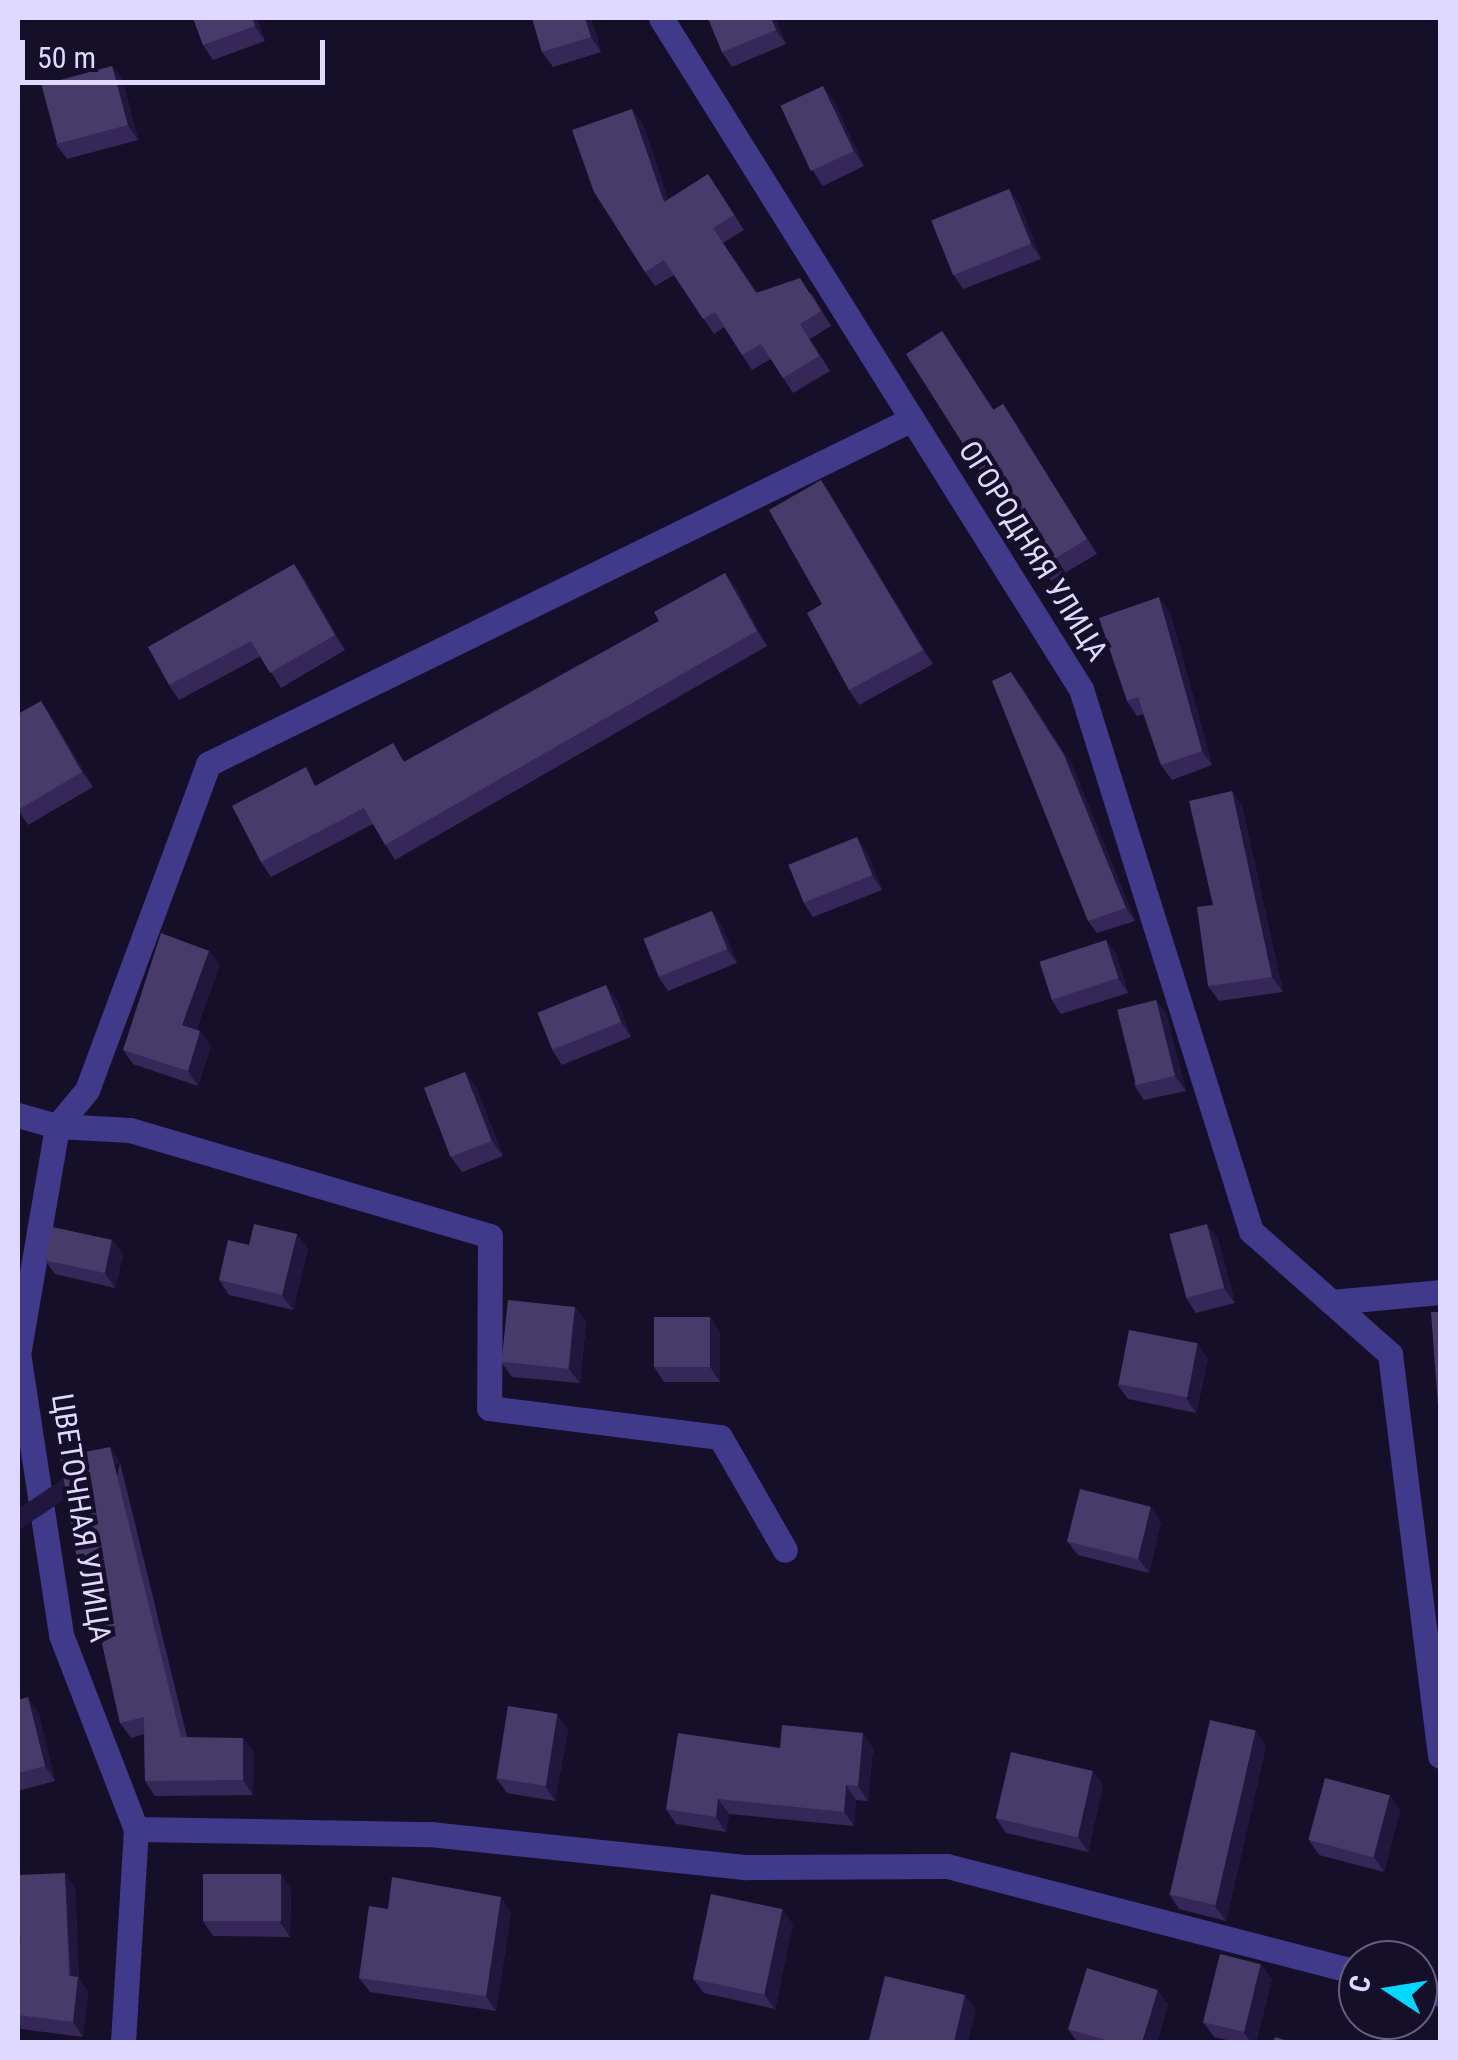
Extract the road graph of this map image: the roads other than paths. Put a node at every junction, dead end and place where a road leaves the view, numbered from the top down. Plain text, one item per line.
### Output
1 (661, 18) edge
2 (912, 419) junction
3 (18, 1115) edge
4 (57, 1126) junction
5 (1440, 1292) edge
6 (1331, 1302) junction
7 (18, 1354) edge
8 (785, 1550) dead end
9 (1440, 1756) edge
10 (136, 1828) junction
11 (1338, 1967) edge
12 (123, 2042) edge

1 - 2 street, ОГОРОДНЯЯ УЛИЦА
2 - 4 street
2 - 6 street, ОГОРОДНЯЯ УЛИЦА
3 - 4 street
4 - 7 street, ЦВЕТОЧНАЯ УЛИЦА
4 - 8 street
5 - 6 street
6 - 9 street
7 - 10 street, ЦВЕТОЧНАЯ УЛИЦА
10 - 11 street
10 - 12 street, ЦВЕТОЧНАЯ УЛИЦА

